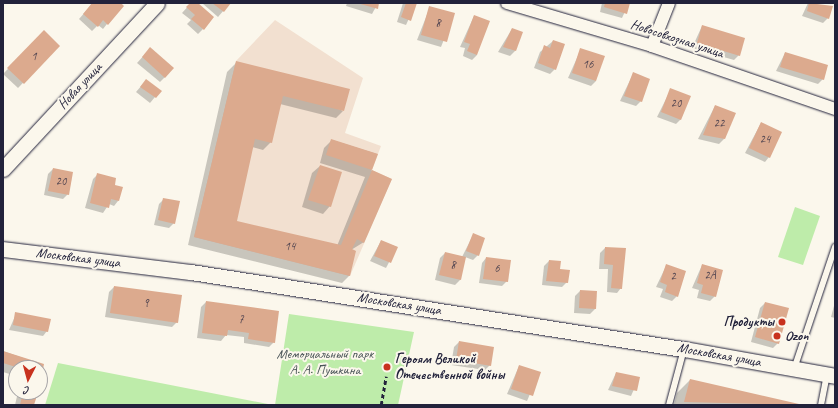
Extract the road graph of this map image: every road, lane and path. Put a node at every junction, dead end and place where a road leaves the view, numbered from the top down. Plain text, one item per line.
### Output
1 (157, 3) edge
2 (507, 3) edge
3 (668, 3) edge
4 (652, 46) junction
5 (835, 109) edge
6 (3, 169) edge
7 (835, 247) edge
8 (3, 248) edge
9 (684, 348) junction
10 (794, 369) junction
11 (831, 375) edge
12 (386, 376) dead end
13 (381, 405) edge
14 (669, 405) edge
15 (821, 405) edge

1 - 6 street, Новая улица
2 - 4 street, Новосовхозная улица
3 - 4 street
4 - 5 street, Новосовхозная улица
7 - 10 lane
8 - 9 street, Московская улица
9 - 10 street, Московская улица
9 - 14 lane
10 - 11 street, Московская улица
11 - 15 lane
12 - 13 path

